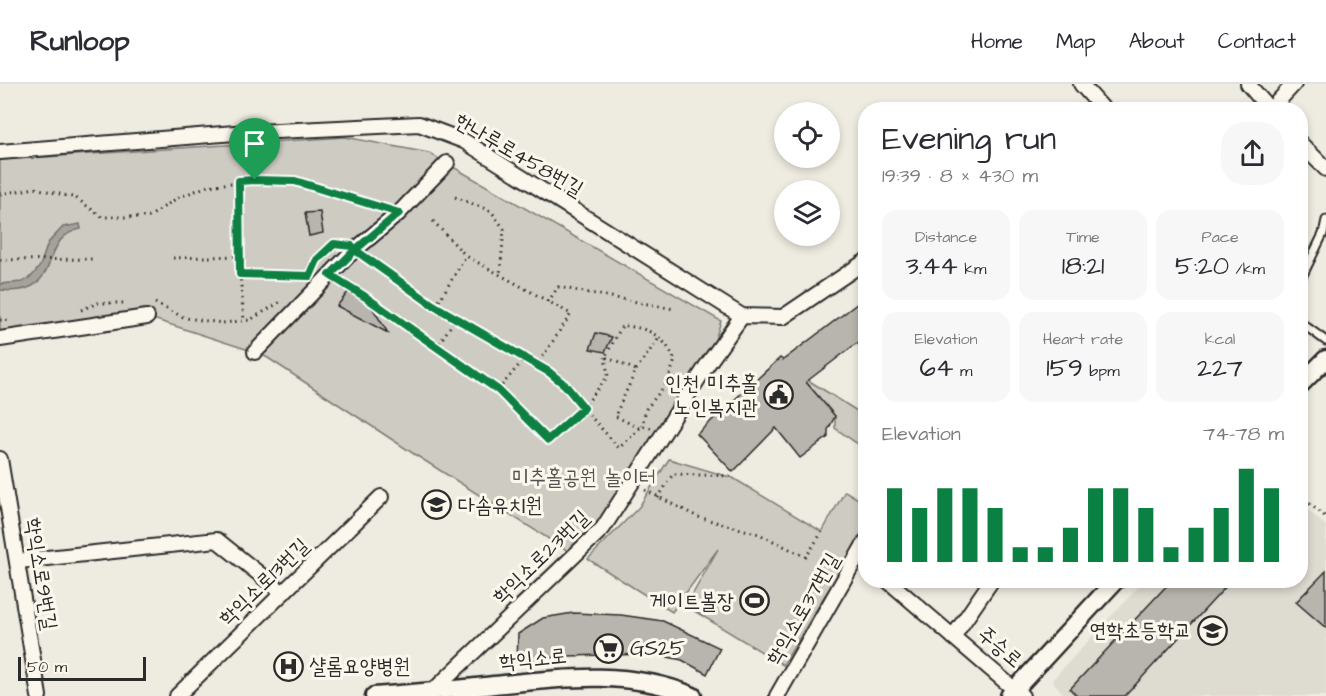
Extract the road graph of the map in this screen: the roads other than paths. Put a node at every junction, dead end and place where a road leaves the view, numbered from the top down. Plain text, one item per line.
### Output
1 (1081, 84) edge
2 (1248, 84) edge
3 (1294, 84) edge
4 (1097, 102) edge
5 (1263, 102) edge
6 (1277, 102) edge
7 (1308, 150) edge
8 (0, 152) edge
9 (447, 163) dead end
10 (1326, 169) edge
11 (1326, 219) edge
12 (1308, 265) edge
13 (858, 266) edge
14 (147, 316) dead end
15 (742, 316) junction
16 (1308, 328) edge
17 (0, 339) edge
18 (1326, 341) edge
19 (255, 352) dead end
20 (1326, 359) edge
21 (1308, 377) edge
22 (0, 459) edge
23 (381, 497) dead end
24 (19, 561) junction
25 (858, 564) edge
26 (896, 588) edge
27 (987, 588) edge
28 (1109, 588) edge
29 (283, 593) junction
30 (953, 637) junction
31 (432, 692) junction
32 (1016, 694) edge
33 (39, 696) edge
34 (177, 696) edge
35 (374, 696) edge
36 (693, 696) edge
37 (777, 696) edge

1 - 4 street
2 - 5 street
3 - 6 street
7 - 10 street
8 - 15 street, 한나루로458번길
9 - 19 street
11 - 12 lane
13 - 15 street
14 - 17 street
15 - 31 street, 학익소로23번길
16 - 18 lane
20 - 21 street
22 - 24 street, 학익소로9번길
23 - 29 street, 학익소로13번길
24 - 29 street
24 - 33 street, 학익소로9번길
25 - 37 street, 학익소로37번길
26 - 30 street
27 - 30 street, 주승로
28 - 32 street, 주승로
29 - 34 street, 학익소로13번길
30 - 32 street, 주승로
31 - 35 street, 학익소로
31 - 36 street, 학익소로

